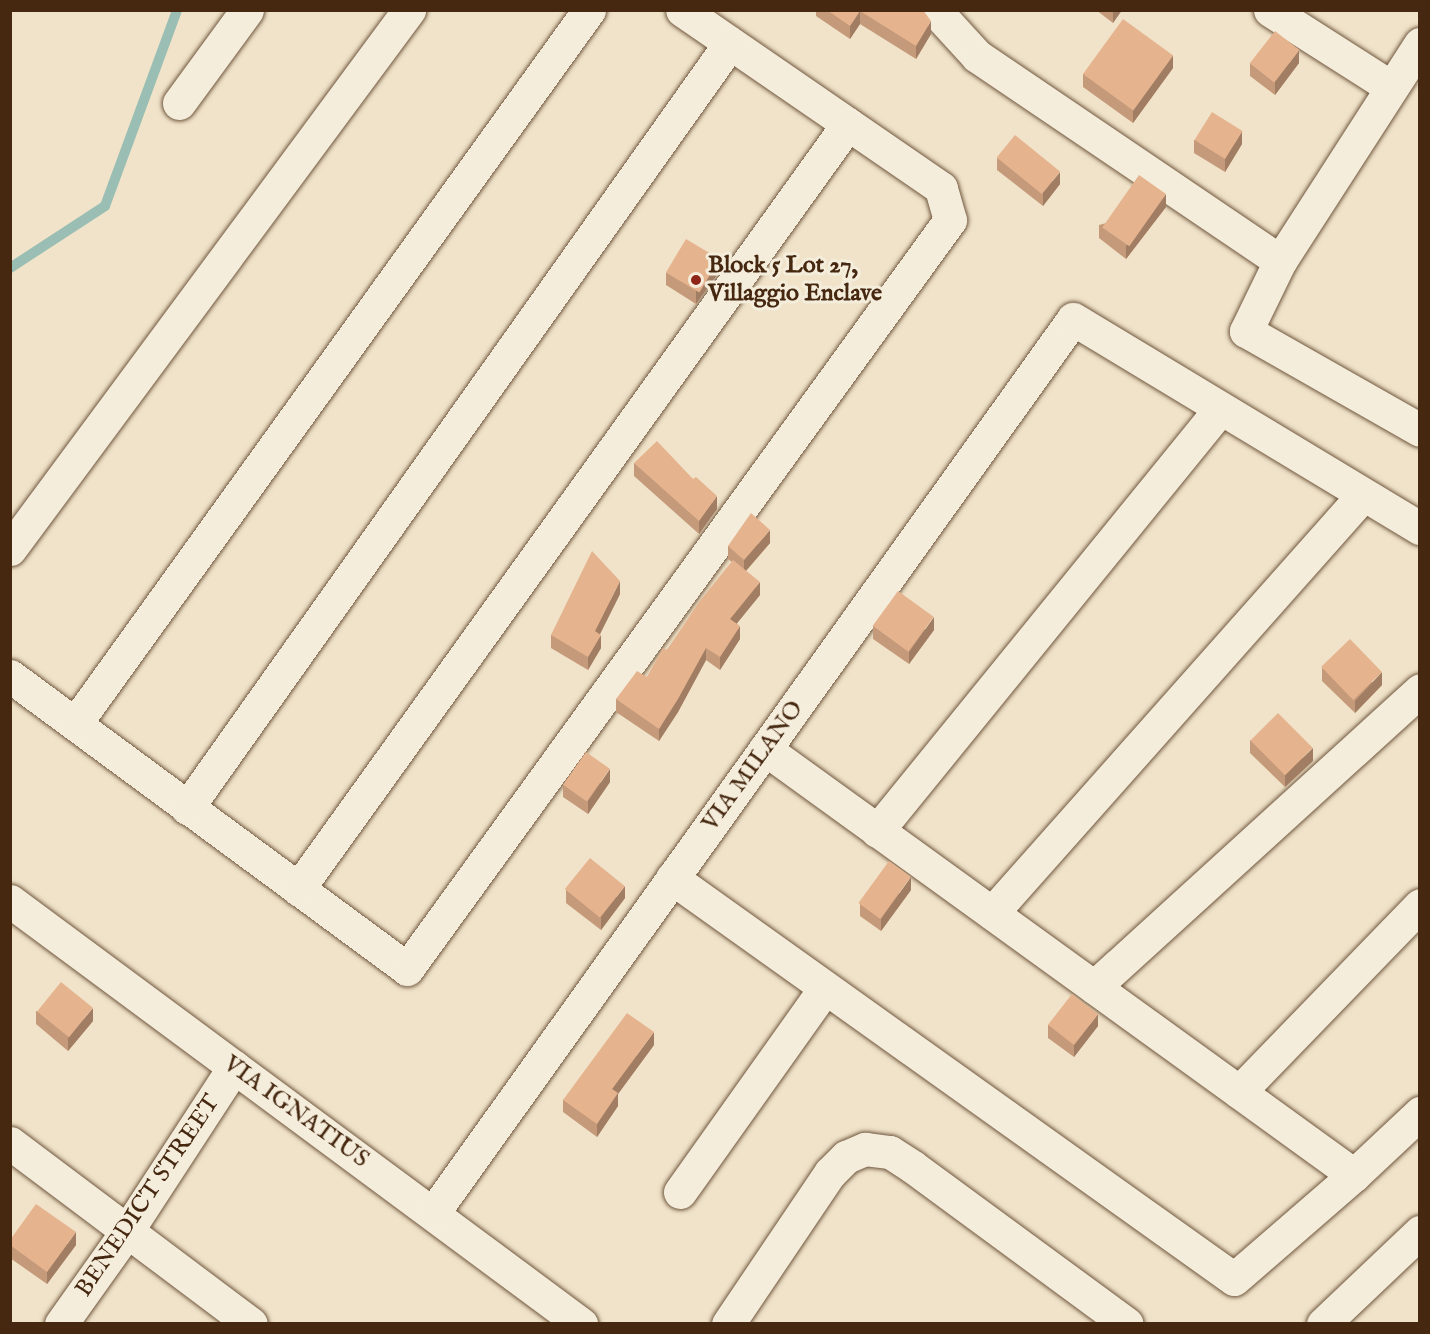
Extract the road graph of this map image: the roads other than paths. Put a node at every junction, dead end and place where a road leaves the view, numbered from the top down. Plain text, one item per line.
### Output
1 (247, 10) edge
2 (409, 10) edge
3 (589, 10) edge
4 (682, 10) edge
5 (935, 10) edge
6 (1270, 10) edge
7 (730, 43) junction
8 (1419, 44) edge
9 (1391, 87) junction
10 (179, 103) dead end
11 (848, 124) junction
12 (1280, 261) junction
13 (1220, 410) junction
14 (1419, 430) edge
15 (1363, 495) junction
16 (1419, 528) edge
17 (10, 549) edge
18 (10, 676) edge
19 (1419, 690) edge
20 (75, 724) junction
21 (765, 749) junction
22 (187, 808) junction
23 (877, 831) junction
24 (672, 878) junction
25 (298, 889) junction
26 (10, 901) edge
27 (1419, 905) edge
28 (992, 914) junction
29 (1094, 987) junction
30 (825, 988) junction
31 (234, 1067) junction
32 (1239, 1092) junction
33 (1419, 1113) edge
34 (10, 1143) edge
35 (1354, 1175) junction
36 (680, 1191) dead end
37 (433, 1213) junction
38 (127, 1231) junction
39 (1419, 1232) edge
40 (61, 1323) edge
41 (251, 1323) edge
42 (581, 1323) edge
43 (728, 1323) edge
44 (1127, 1323) edge
45 (1323, 1323) edge

1 - 10 street
2 - 17 street
3 - 20 street
4 - 7 street
5 - 12 street
6 - 9 street
7 - 11 street
7 - 22 street
8 - 9 street
9 - 12 street
11 - 25 street
11 - 25 street
12 - 14 street
13 - 15 street
13 - 21 street, VIA MILANO
13 - 23 street
15 - 16 street
15 - 28 street
18 - 20 street
19 - 29 street
20 - 22 street
21 - 23 street
21 - 24 street, VIA MILANO
22 - 25 street
23 - 28 street
24 - 30 street
24 - 37 street, VIA MILANO
26 - 31 street, VIA IGNATIUS
27 - 32 street
28 - 29 street
29 - 32 street
30 - 35 street
30 - 36 street
31 - 37 street, VIA IGNATIUS
31 - 38 street, BENEDICT STREET
32 - 35 street
33 - 35 street
34 - 38 street
37 - 42 street, VIA IGNATIUS
38 - 40 street, BENEDICT STREET
38 - 41 street
39 - 45 street
43 - 44 street

